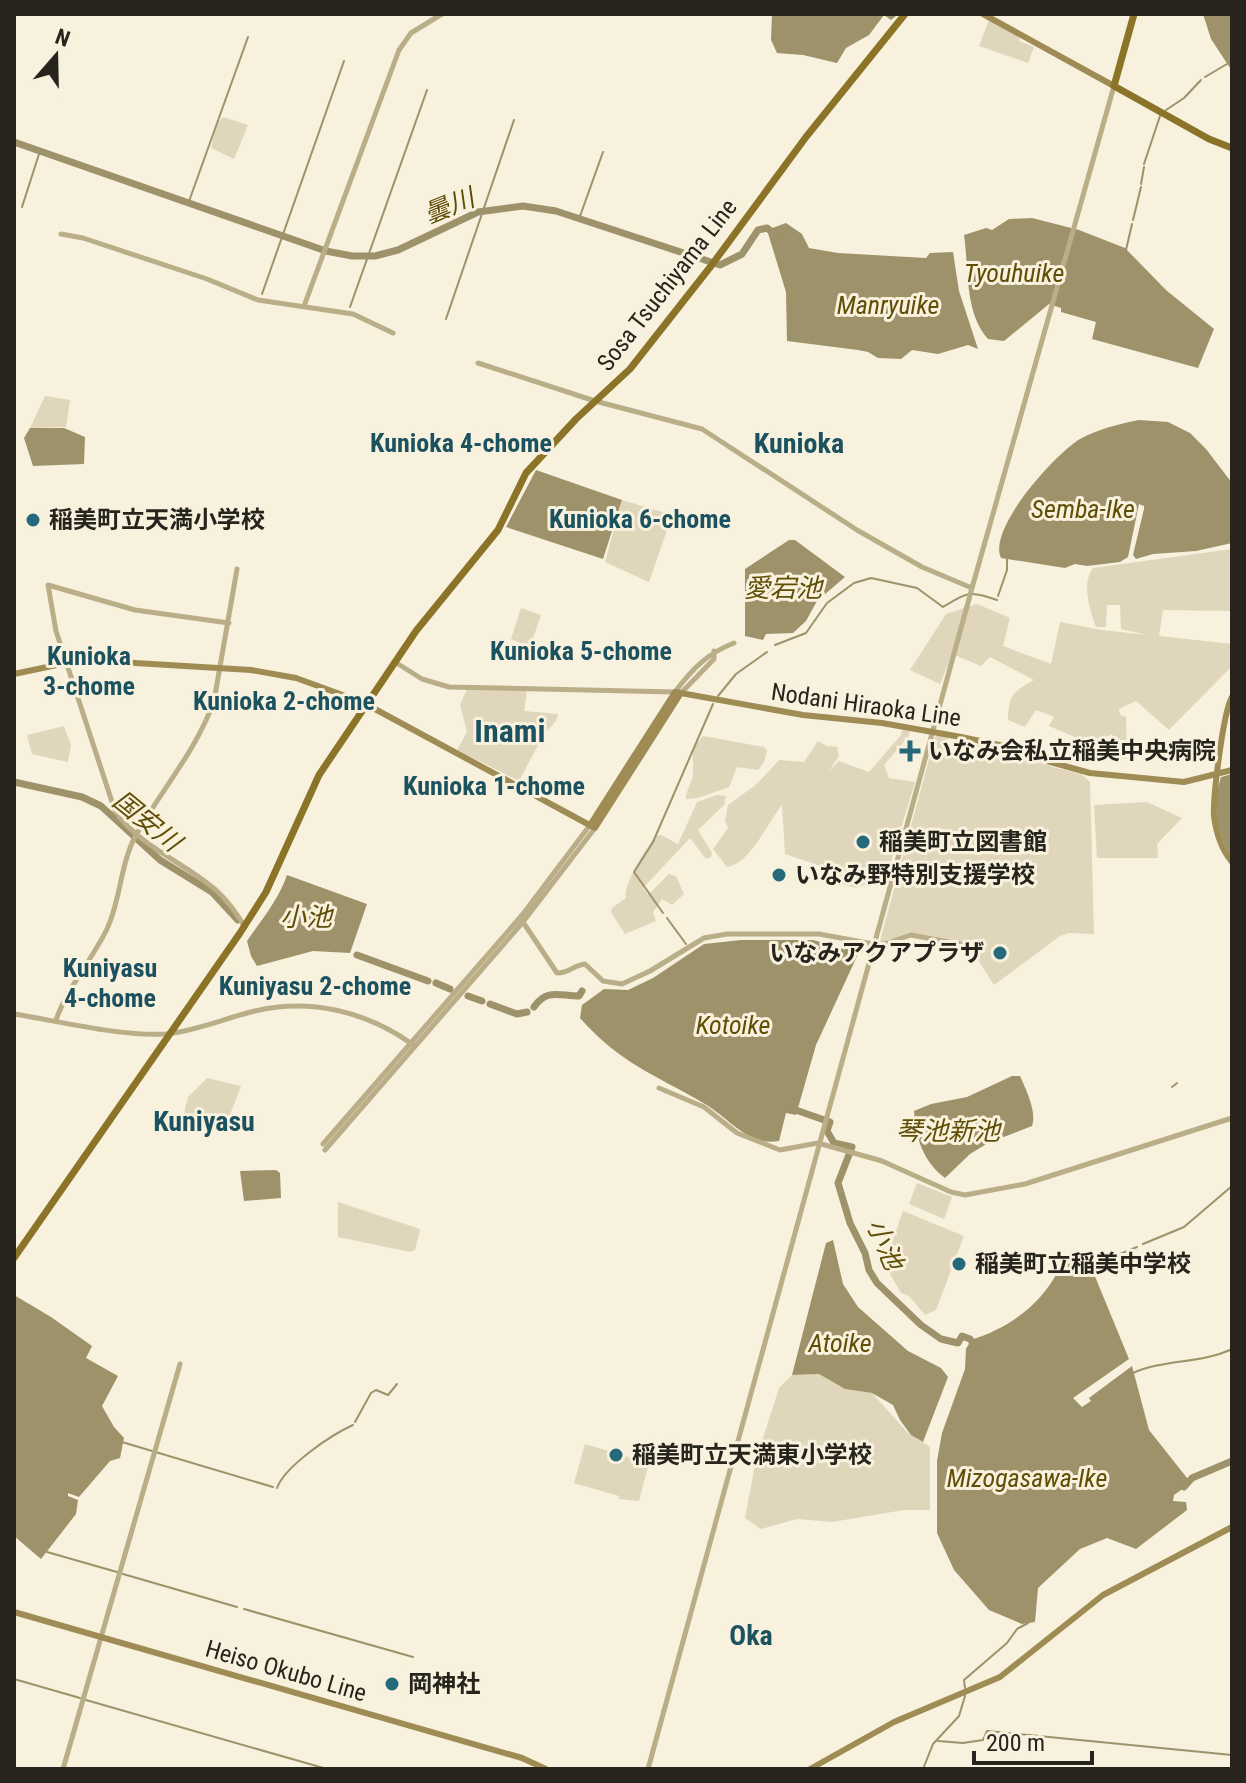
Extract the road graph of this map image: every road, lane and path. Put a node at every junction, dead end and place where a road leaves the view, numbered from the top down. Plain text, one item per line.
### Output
1 (442, 14) edge
2 (905, 14) edge
3 (983, 14) edge
4 (1134, 14) edge
5 (1114, 86) junction
6 (1232, 148) edge
7 (61, 234) dead end
8 (304, 306) junction
9 (393, 333) dead end
10 (478, 363) dead end
11 (595, 401) junction
12 (237, 569) dead end
13 (972, 588) junction
14 (229, 623) junction
15 (734, 643) dead end
16 (395, 662) junction
17 (66, 663) junction
18 (220, 668) junction
19 (14, 674) edge
20 (678, 693) junction
21 (1232, 697) edge
22 (367, 706) junction
23 (934, 732) junction
24 (1232, 770) edge
25 (1219, 774) junction
26 (593, 827) junction
27 (137, 834) junction
28 (1232, 862) edge
29 (523, 914) junction
30 (523, 922) junction
31 (245, 927) junction
32 (873, 944) junction
33 (970, 946) dead end
34 (14, 1014) edge
35 (56, 1020) junction
36 (171, 1033) junction
37 (413, 1045) junction
38 (659, 1088) dead end
39 (1232, 1118) edge
40 (818, 1143) junction
41 (324, 1147) dead end
42 (14, 1258) edge
43 (180, 1364) dead end
44 (1232, 1527) edge
45 (14, 1612) edge
46 (101, 1636) junction
47 (63, 1769) edge
48 (546, 1769) edge
49 (648, 1769) edge
50 (810, 1769) edge

1 - 8 street
2 - 11 main road, Sosa Tsuchiyama Line
3 - 5 main road
4 - 5 main road
5 - 6 main road
5 - 13 street
7 - 8 street
8 - 9 street
10 - 11 street
11 - 13 street
11 - 16 main road, Sosa Tsuchiyama Line
12 - 14 street
13 - 23 street
14 - 17 street
14 - 18 street
15 - 20 street
16 - 20 street
16 - 22 main road, Sosa Tsuchiyama Line
17 - 18 main road
17 - 19 main road
17 - 27 street
18 - 22 main road
18 - 27 street
20 - 23 main road, Nodani Hiraoka Line
20 - 26 main road
21 - 25 main road
22 - 26 main road
22 - 31 main road, Sosa Tsuchiyama Line
23 - 25 main road, Nodani Hiraoka Line
23 - 32 street
24 - 25 main road, Nodani Hiraoka Line
25 - 28 main road
26 - 29 street
26 - 30 street
27 - 31 street
27 - 35 street
29 - 30 street
29 - 37 street
30 - 32 street
30 - 37 street
31 - 36 main road, Sosa Tsuchiyama Line
32 - 33 street
32 - 40 street
34 - 35 street
35 - 36 street
36 - 37 street
36 - 42 main road, Sosa Tsuchiyama Line
37 - 41 street
38 - 40 street
39 - 40 street
40 - 49 street
43 - 46 street
44 - 50 main road
45 - 46 main road, Heiso Okubo Line
46 - 47 street
46 - 48 main road, Heiso Okubo Line

